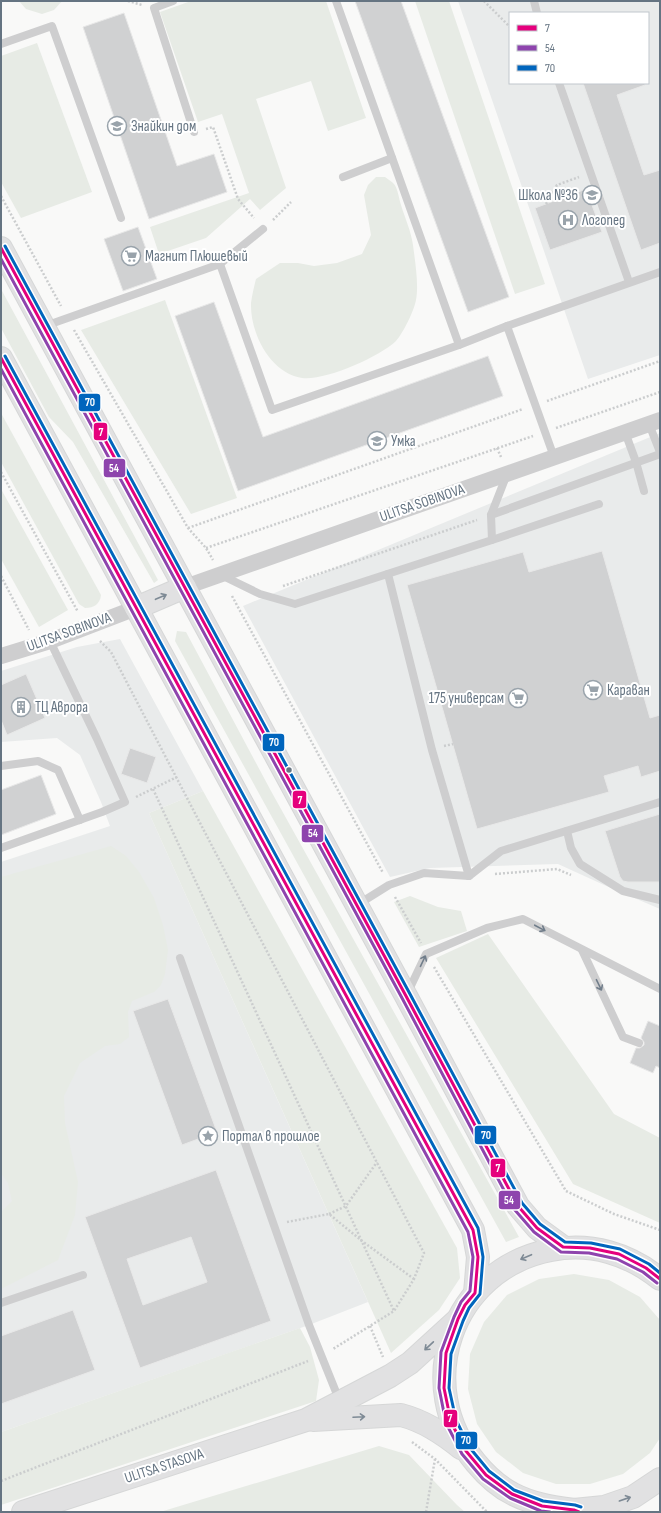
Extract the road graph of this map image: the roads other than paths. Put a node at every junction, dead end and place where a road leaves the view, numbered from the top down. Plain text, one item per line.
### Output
1 (173, 1) edge
2 (336, 1) edge
3 (534, 1) edge
4 (537, 12) edge
5 (1, 44) edge
6 (559, 84) edge
7 (194, 132) road end
8 (392, 158) junction
9 (343, 177) dead end
10 (120, 218) dead end
11 (263, 229) road end
12 (1, 248) edge
13 (220, 264) junction
14 (660, 272) edge
15 (629, 282) junction
16 (507, 326) junction
17 (44, 327) junction
18 (459, 345) junction
19 (1, 358) edge
20 (655, 422) edge
21 (626, 432) junction
22 (660, 453) edge
23 (554, 457) junction
24 (636, 462) junction
25 (507, 474) junction
26 (644, 491) dead end
27 (599, 504) dead end
28 (491, 515) junction
29 (492, 540) junction
30 (220, 574) junction
31 (388, 574) junction
32 (185, 587) junction
33 (136, 608) junction
34 (44, 643) junction
35 (1, 656) edge
36 (1, 766) edge
37 (660, 802) edge
38 (80, 820) junction
39 (567, 831) junction
40 (1, 848) edge
41 (469, 876) junction
42 (660, 900) edge
43 (357, 905) junction
44 (582, 950) junction
45 (180, 958) dead end
46 (660, 990) edge
47 (406, 996) junction
48 (638, 1043) dead end
49 (563, 1247) junction
50 (83, 1275) dead end
51 (660, 1279) edge
52 (475, 1293) junction
53 (1, 1303) edge
54 (458, 1319) junction
55 (340, 1402) junction
56 (306, 1420) junction
57 (466, 1451) junction
58 (660, 1479) edge
59 (576, 1511) edge
60 (23, 1512) edge

1 - 7 lane
2 - 8 lane
3 - 4 lane
5 - 10 lane
6 - 15 lane
8 - 9 lane
8 - 18 lane
11 - 13 lane
12 - 17 main road
13 - 17 lane
13 - 18 lane
14 - 15 lane
15 - 16 lane
16 - 18 lane
16 - 23 lane
17 - 32 main road
19 - 33 main road
20 - 21 street, ULITSA SOBINOVA
20 - 22 lane
21 - 23 street, ULITSA SOBINOVA
21 - 24 lane
22 - 24 lane
23 - 25 street, ULITSA SOBINOVA
24 - 26 lane
24 - 28 lane
25 - 28 lane
25 - 30 street, ULITSA SOBINOVA
27 - 29 lane
28 - 29 lane
29 - 31 lane
30 - 31 lane
30 - 32 street, ULITSA SOBINOVA
31 - 41 lane
33 -> 32 main road
32 - 43 main road
33 - 34 street, ULITSA SOBINOVA
33 - 52 main road
34 - 35 street, ULITSA SOBINOVA
34 - 38 lane
36 - 38 lane
37 - 39 lane
38 - 40 lane
39 - 41 lane
39 - 42 lane
41 - 43 lane
43 - 47 main road
44 - 46 lane
47 -> 44 lane
44 -> 48 lane
45 - 55 lane
47 - 49 main road
49 - 51 main road
49 -> 52 main road
50 - 53 lane
52 - 54 main road
54 -> 55 main road, ULITSA STASOVA
54 - 57 main road
55 - 56 main road, ULITSA STASOVA
56 -> 57 main road, ULITSA STASOVA
56 - 60 main road, ULITSA STASOVA
57 - 59 main road
59 -> 58 main road

